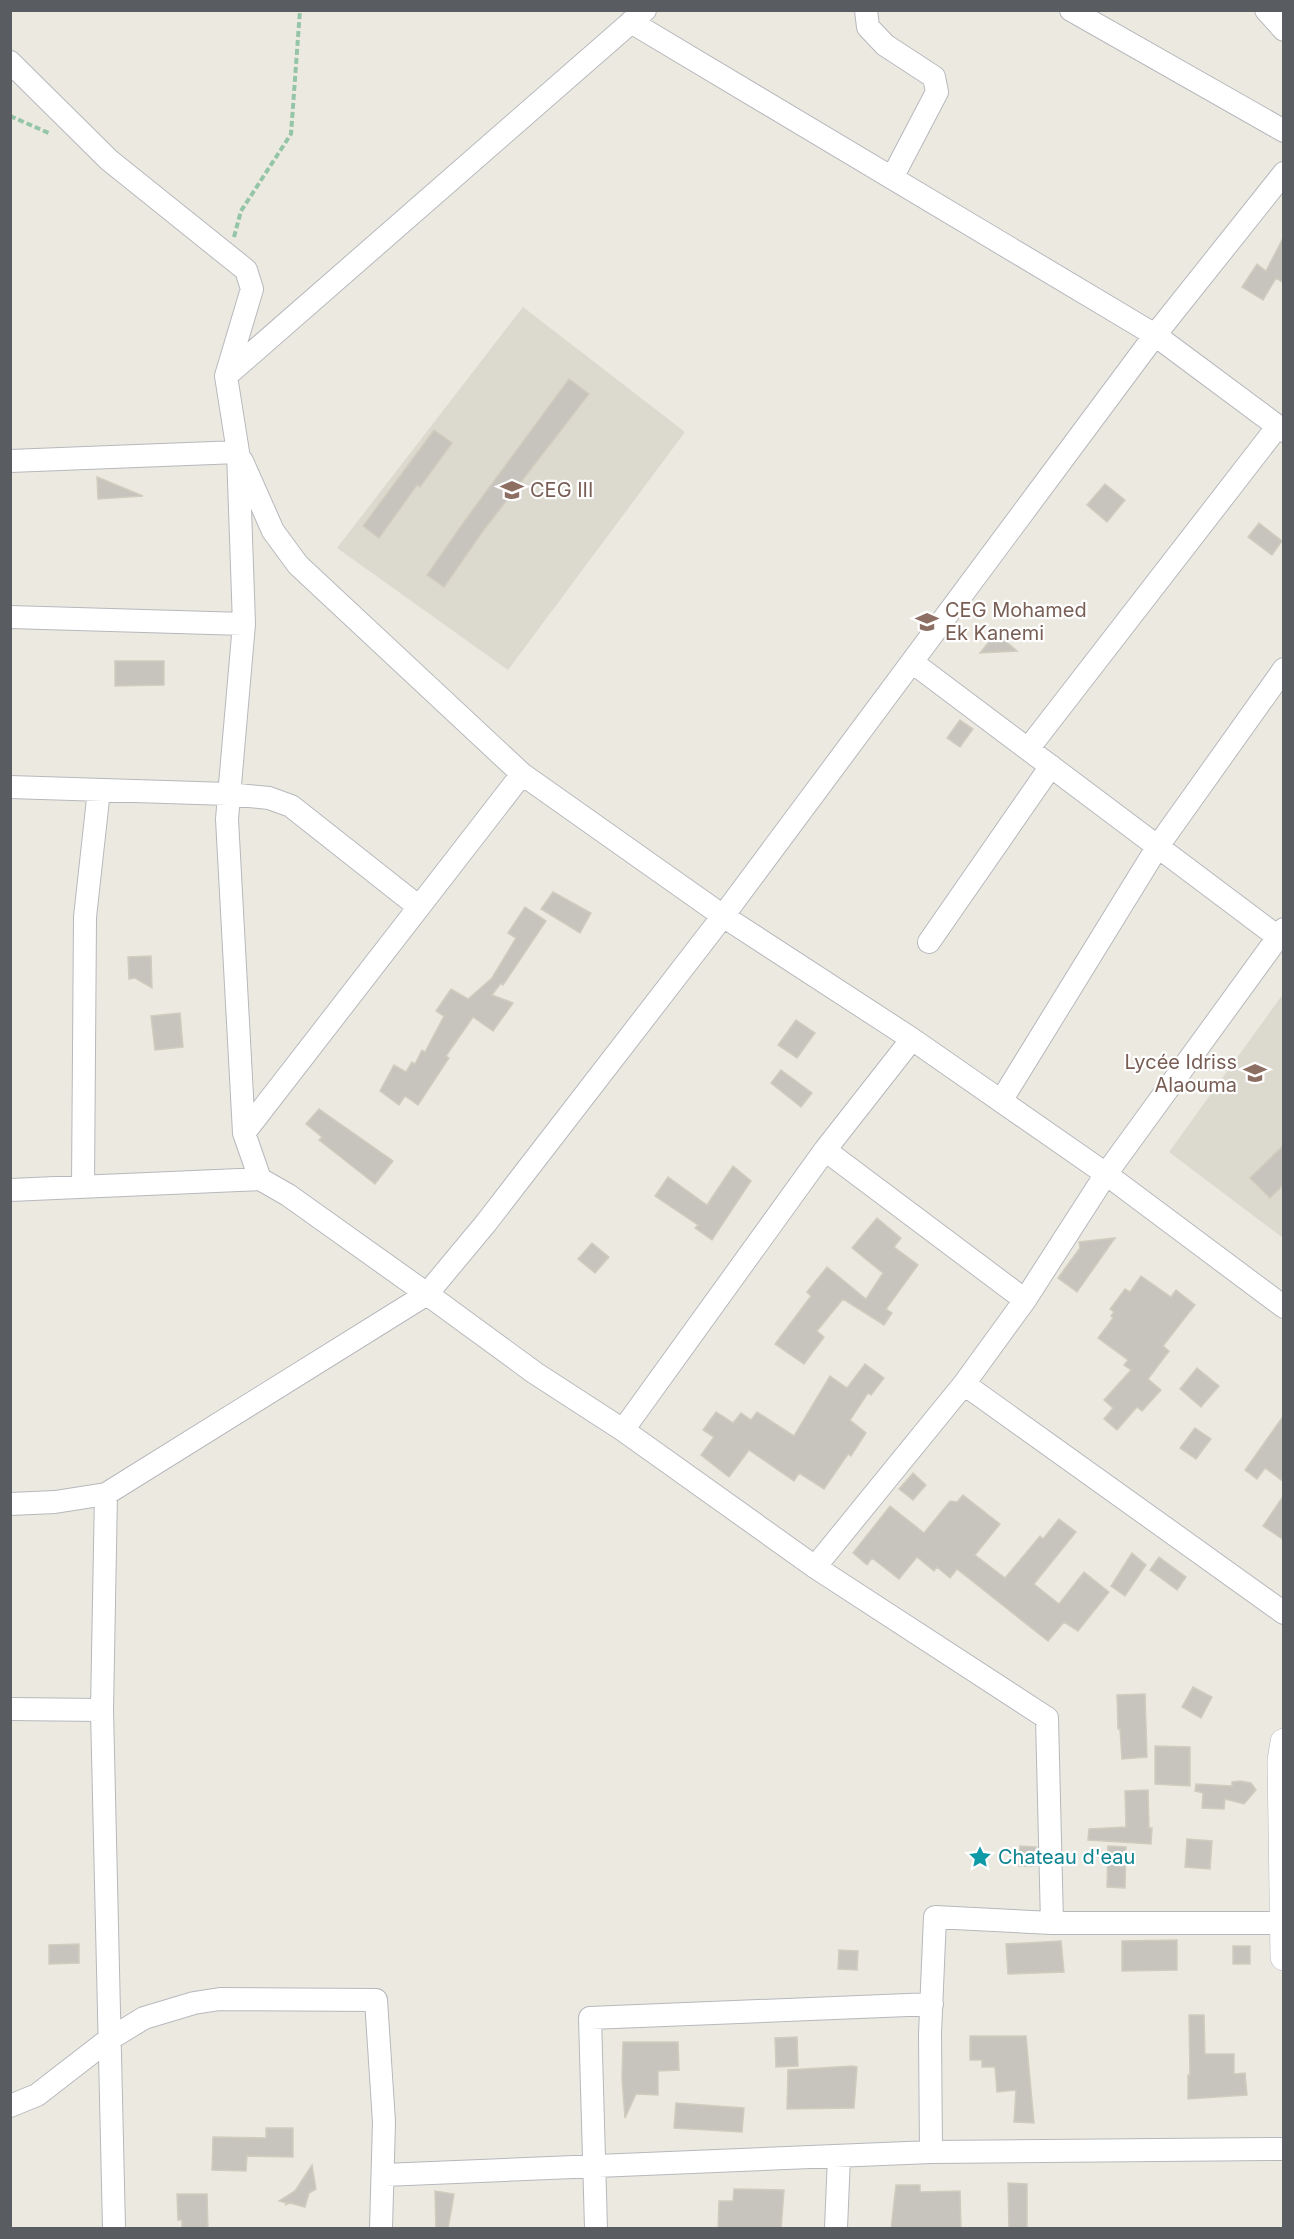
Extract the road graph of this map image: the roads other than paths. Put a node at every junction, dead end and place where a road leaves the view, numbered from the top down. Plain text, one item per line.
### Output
1 (866, 10) edge
2 (1071, 10) edge
3 (1266, 10) edge
4 (638, 16) edge
5 (1284, 30) edge
6 (10, 62) edge
7 (1284, 131) edge
8 (1284, 173) edge
9 (892, 178) junction
10 (1155, 335) junction
11 (226, 376) junction
12 (1281, 428) edge
13 (238, 452) junction
14 (10, 461) edge
15 (10, 616) edge
16 (244, 624) junction
17 (912, 662) junction
18 (1284, 669) edge
19 (1028, 749) junction
20 (1051, 766) junction
21 (522, 774) junction
22 (10, 787) edge
23 (99, 790) junction
24 (228, 794) junction
25 (1158, 846) junction
26 (419, 907) junction
27 (723, 916) junction
28 (1281, 933) edge
29 (929, 942) dead end
30 (912, 1039) junction
31 (1001, 1101) junction
32 (244, 1133) junction
33 (825, 1150) junction
34 (1106, 1174) junction
35 (260, 1179) junction
36 (83, 1186) junction
37 (10, 1190) edge
38 (427, 1294) junction
39 (1025, 1300) junction
40 (1284, 1307) edge
41 (964, 1384) junction
42 (622, 1430) junction
43 (106, 1494) junction
44 (10, 1504) edge
45 (816, 1567) junction
46 (1284, 1613) edge
47 (10, 1709) edge
48 (102, 1710) junction
49 (1284, 1742) edge
50 (1052, 1923) junction
51 (1282, 1923) edge
52 (1284, 1957) edge
53 (932, 2004) junction
54 (108, 2040) junction
55 (10, 2106) edge
56 (1284, 2149) edge
57 (931, 2152) junction
58 (839, 2157) junction
59 (593, 2167) junction
60 (384, 2175) junction
61 (114, 2229) edge
62 (381, 2229) edge
63 (596, 2229) edge
64 (836, 2229) edge

1 - 9 street
2 - 7 street
3 - 5 street
4 - 9 street
4 - 11 street
6 - 11 street
8 - 10 street
9 - 10 street
10 - 12 street
10 - 17 street
11 - 13 street
12 - 19 street
13 - 14 street
13 - 16 street
13 - 21 street
15 - 16 street
16 - 24 street
17 - 19 street
17 - 27 street
18 - 25 street
19 - 20 street
20 - 25 street
20 - 29 street
21 - 26 street
21 - 27 street
22 - 23 street
23 - 24 street
23 - 36 street
24 - 26 street
24 - 32 street
25 - 28 street
25 - 31 street
26 - 32 street
27 - 30 street
27 - 38 street
28 - 34 street
30 - 31 street
30 - 33 street
31 - 34 street
32 - 35 street
33 - 39 street
33 - 42 street
34 - 39 street
34 - 40 street
35 - 36 street
35 - 38 street
36 - 37 street
38 - 42 street
38 - 43 street
39 - 41 street
41 - 45 street
41 - 46 street
42 - 45 street
43 - 44 street
43 - 48 street
45 - 50 street
47 - 48 street
48 - 54 street
49 - 51 street
50 - 51 street
50 - 53 street
51 - 52 street
53 - 57 street
53 - 59 street
54 - 55 street
54 - 60 street
54 - 61 street
56 - 57 street
57 - 58 street
58 - 59 street
58 - 64 street
59 - 60 street
59 - 63 street
60 - 62 street

